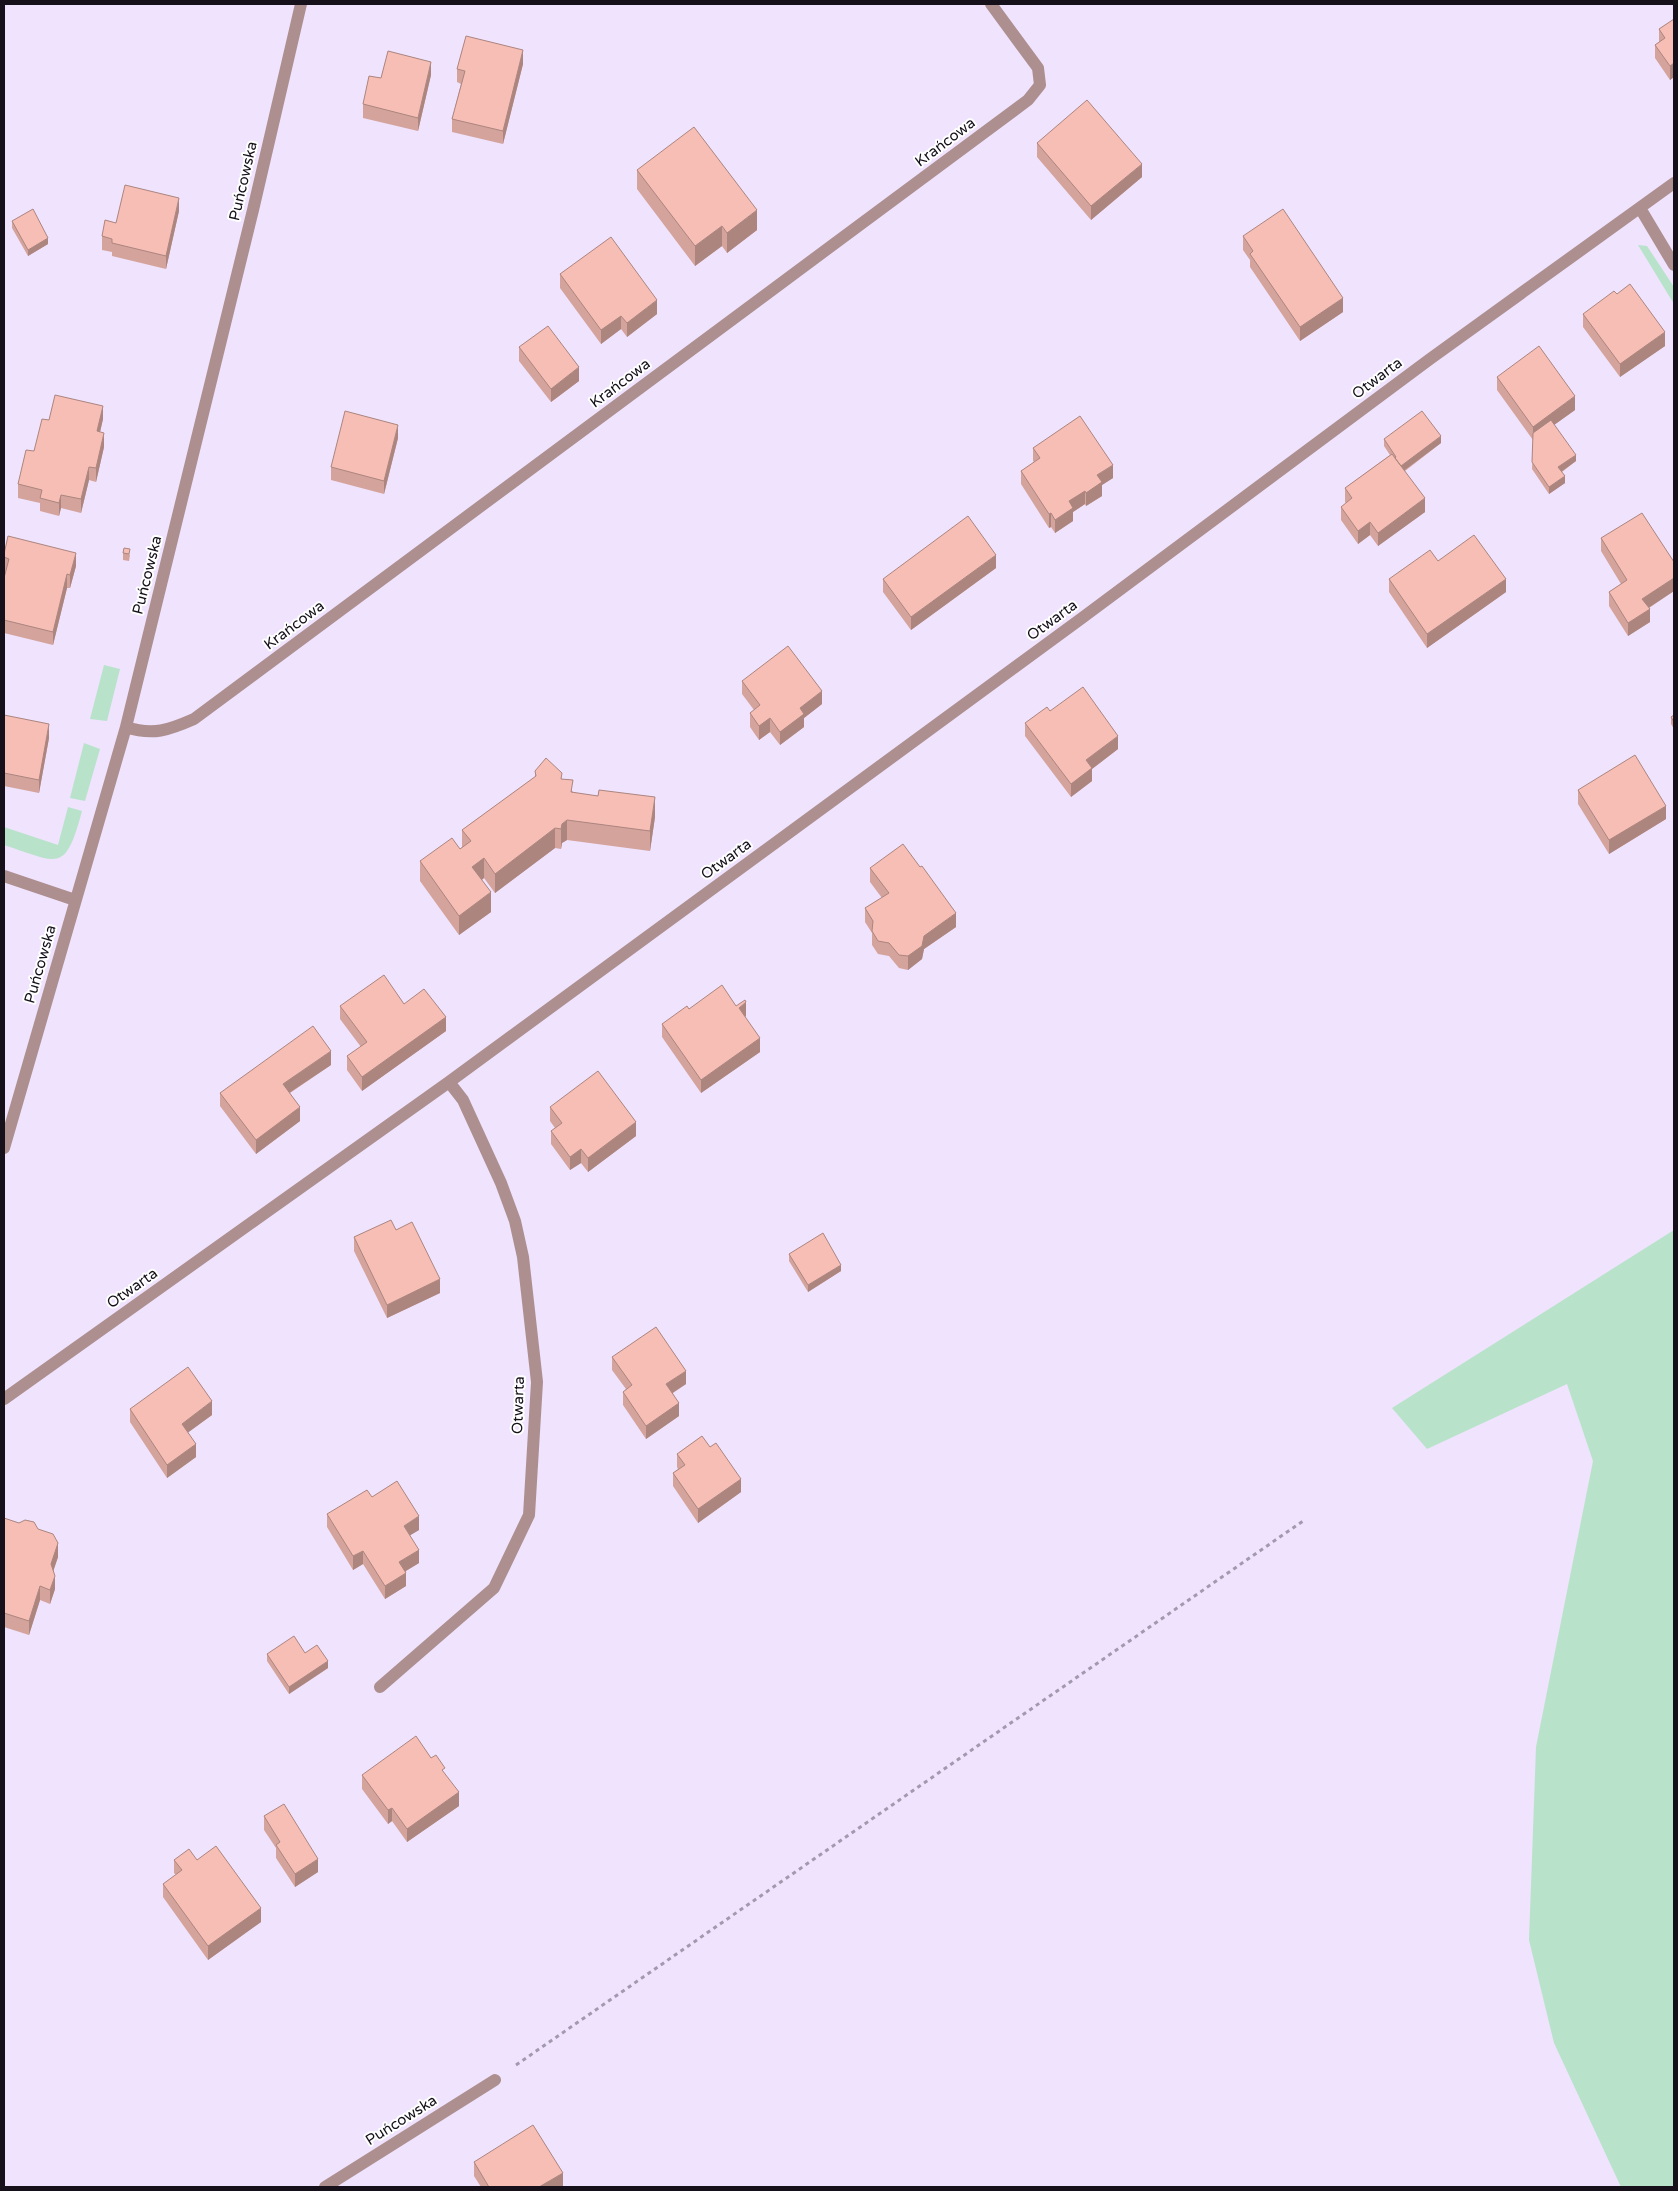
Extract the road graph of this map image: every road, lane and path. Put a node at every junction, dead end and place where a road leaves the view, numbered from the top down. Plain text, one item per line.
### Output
1 (301, 4) edge
2 (991, 4) edge
3 (1674, 183) edge
4 (1640, 208) junction
5 (1674, 264) edge
6 (126, 727) junction
7 (4, 876) edge
8 (75, 900) junction
9 (449, 1082) junction
10 (4, 1148) edge
11 (4, 1399) edge
12 (1303, 1521) dead end
13 (380, 1687) dead end
14 (495, 2080) joint
15 (325, 2187) edge

1 - 6 street, Puńcowska
2 - 6 street, Krańcowa
3 - 4 street, Otwarta
4 - 5 street
4 - 9 street, Otwarta
6 - 8 street, Puńcowska
7 - 8 street
8 - 10 street, Puńcowska
9 - 11 street, Otwarta
9 - 13 street, Otwarta
12 - 14 path
14 - 15 street, Puńcowska

